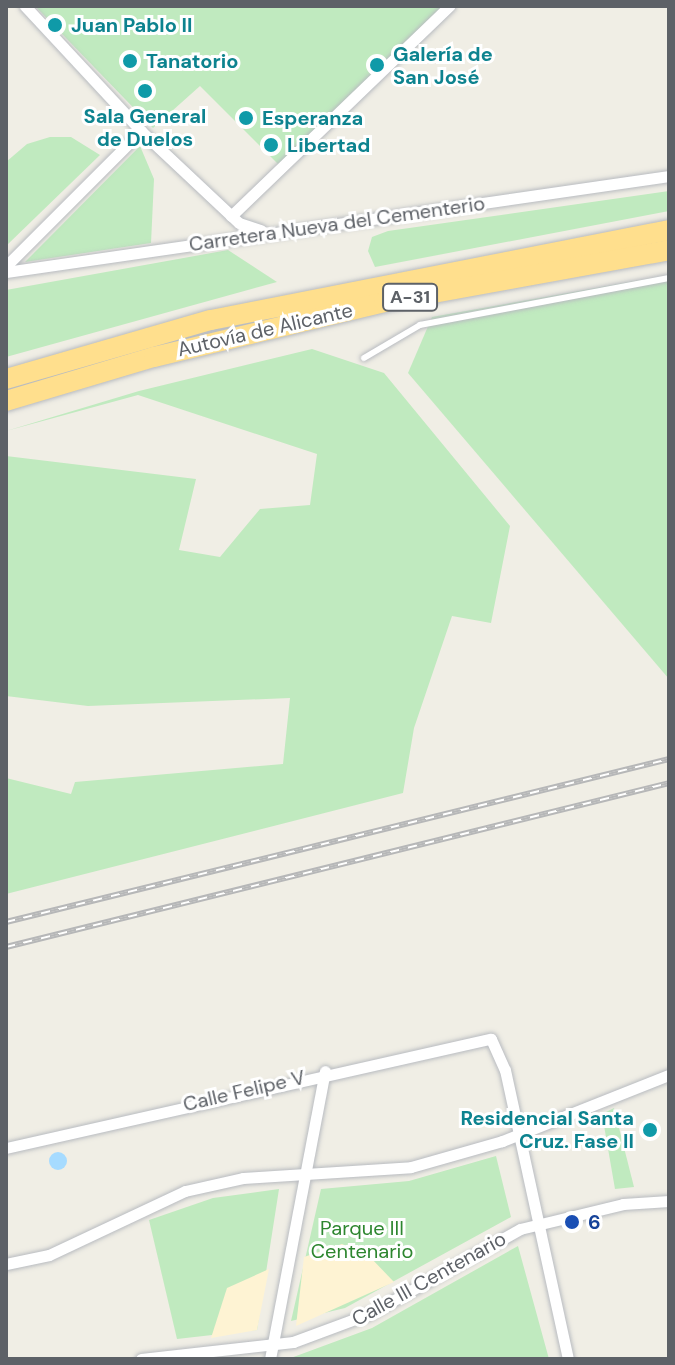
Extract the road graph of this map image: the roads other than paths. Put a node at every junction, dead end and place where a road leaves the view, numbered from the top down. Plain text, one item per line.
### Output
1 (25, 6) edge
2 (449, 6) edge
3 (141, 131) junction
4 (669, 176) edge
5 (231, 216) junction
6 (669, 230) edge
7 (269, 233) junction
8 (669, 250) edge
9 (6, 266) edge
10 (6, 272) edge
11 (669, 278) edge
12 (364, 358) dead end
13 (45, 364) junction
14 (6, 369) edge
15 (6, 379) edge
16 (6, 401) edge
17 (325, 1071) junction
18 (669, 1075) edge
19 (515, 1136) junction
20 (6, 1148) edge
21 (307, 1174) junction
22 (669, 1201) edge
23 (536, 1224) junction
24 (6, 1264) edge
25 (271, 1353) edge
26 (141, 1359) edge
27 (568, 1359) edge

1 - 3 street
2 - 5 street
3 - 5 street
3 - 9 street
4 - 7 street, Carretera Nueva del Cementerio
5 - 7 street
6 - 13 highway, Autovía de Alicante / A-31
7 - 10 street, Carretera Nueva del Cementerio
8 - 16 highway, Autovía de Alicante / A-31
11 - 12 lane
13 - 14 highway
13 - 15 highway, Autovía de Alicante / A-31
17 - 19 street, Calle Felipe V
17 - 20 street, Calle Felipe V
17 - 21 street
18 - 19 street
19 - 21 street
19 - 23 street
21 - 24 street
21 - 25 street
22 - 23 street, Calle III Centenario
23 - 25 street, Calle III Centenario
23 - 27 street
25 - 26 street, Calle III Centenario

